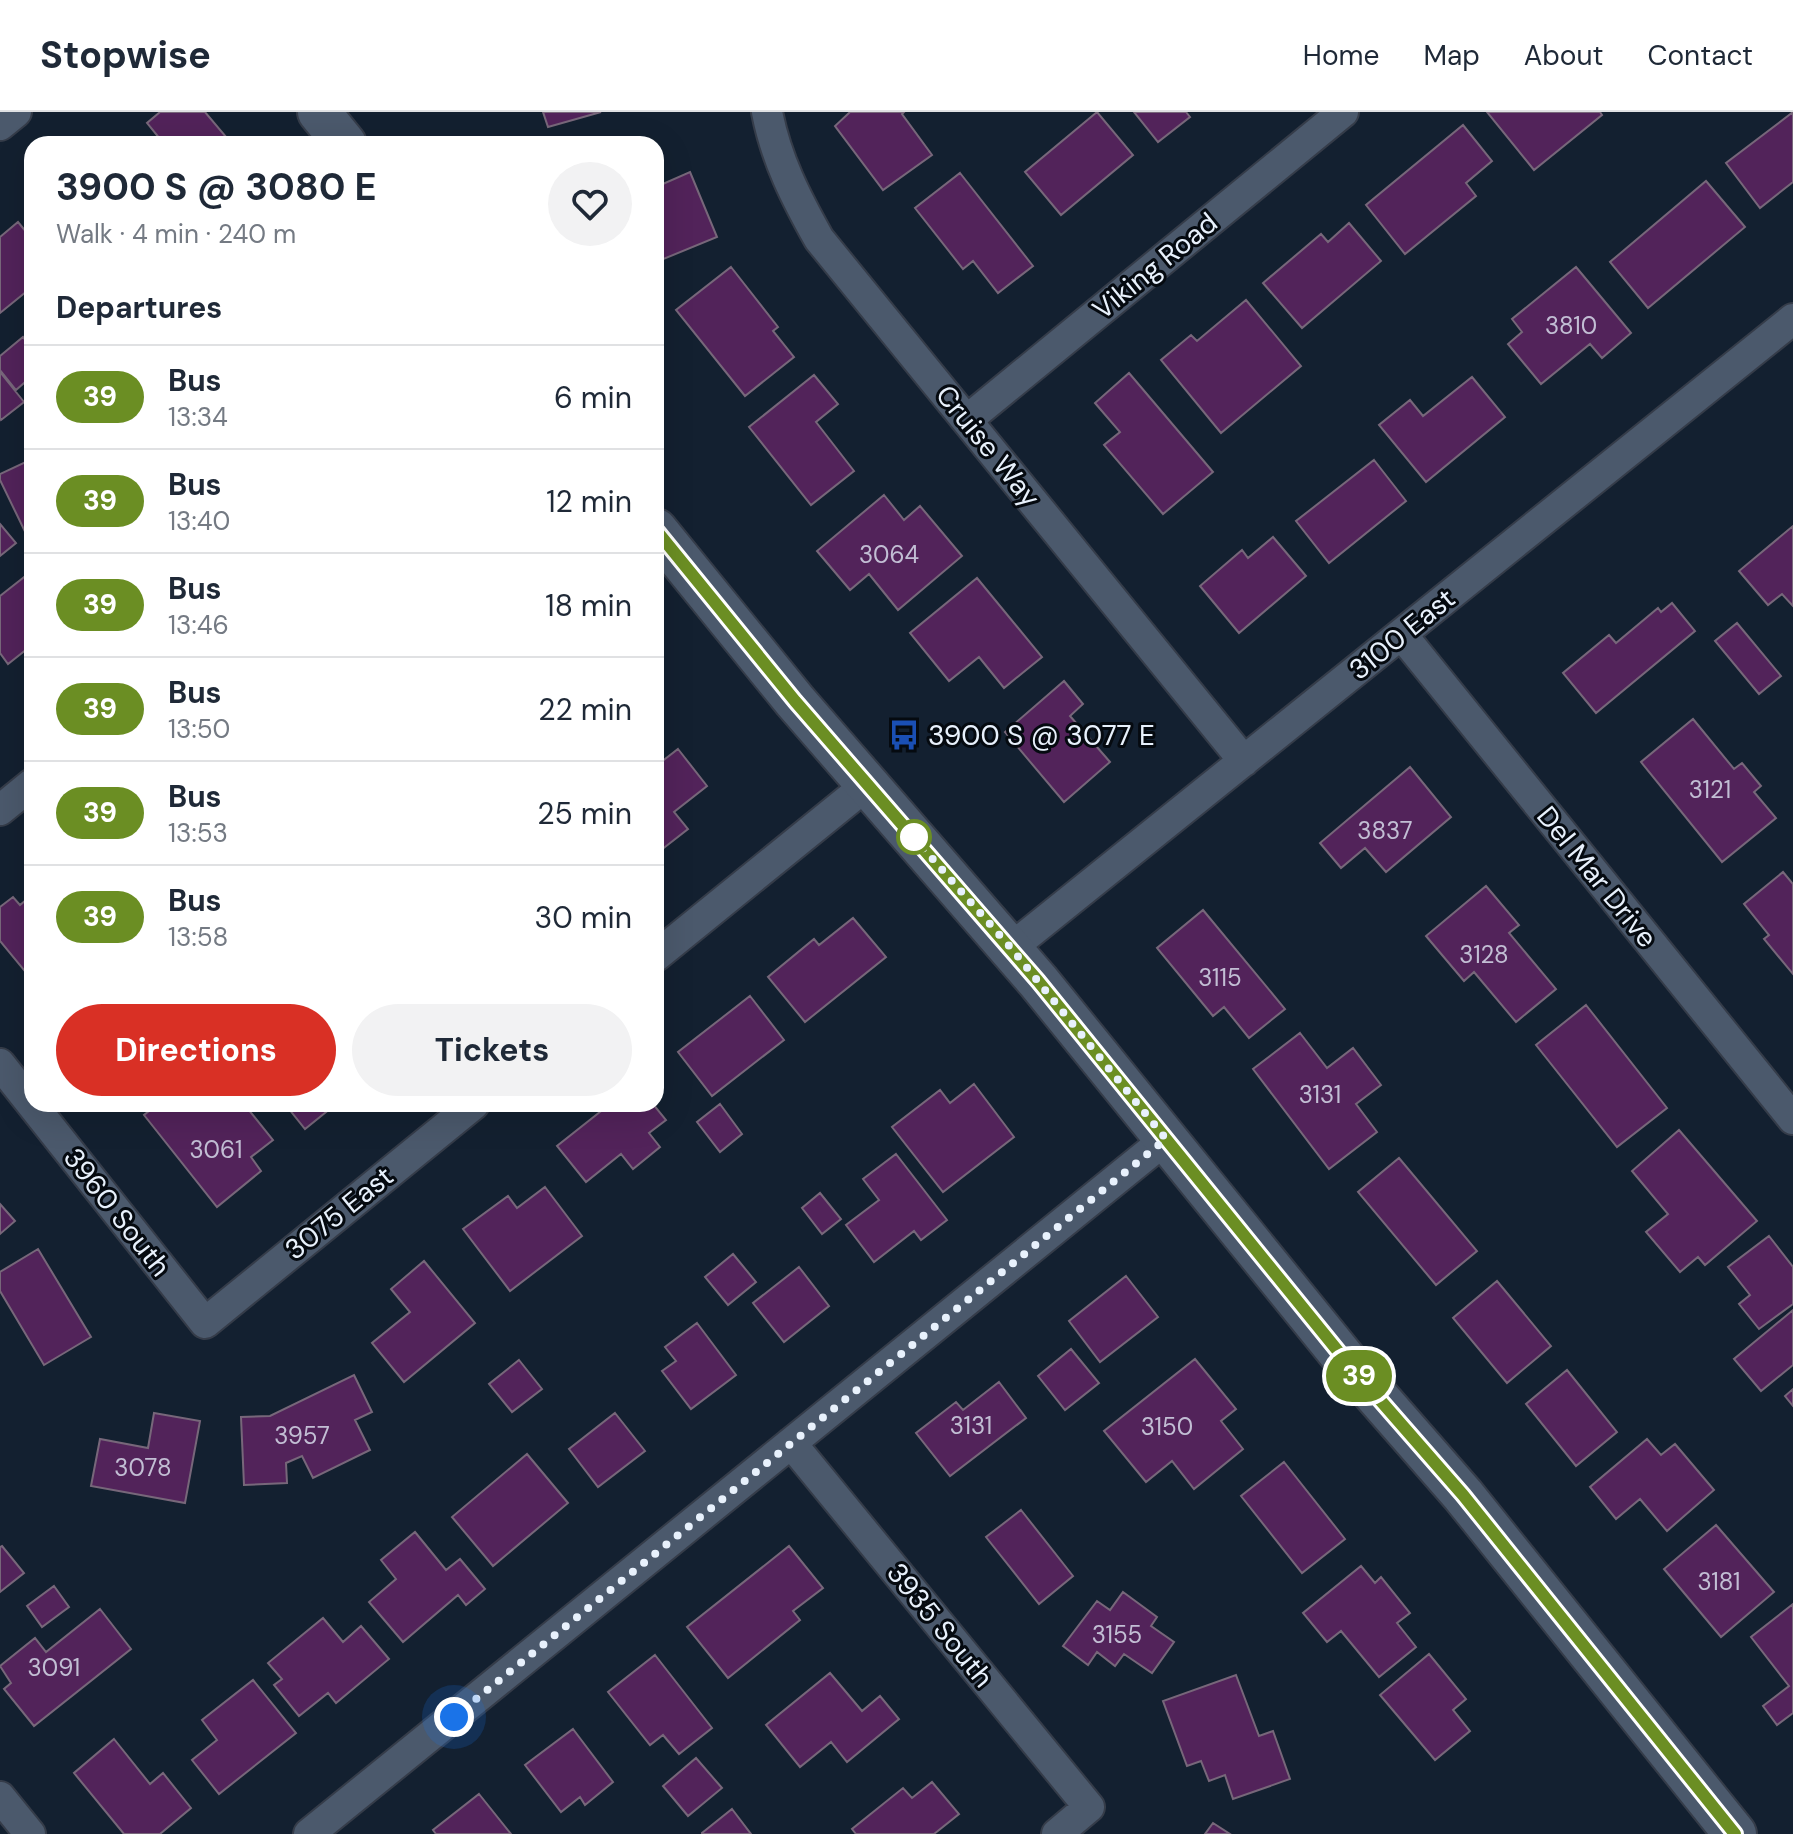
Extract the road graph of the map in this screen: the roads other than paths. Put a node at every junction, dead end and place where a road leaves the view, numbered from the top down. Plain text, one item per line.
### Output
1 (16, 112) edge
2 (319, 112) edge
3 (767, 112) edge
4 (1343, 112) edge
5 (0, 125) edge
6 (338, 136) edge
7 (1793, 319) edge
8 (967, 420) junction
9 (664, 540) edge
10 (1402, 635) junction
11 (1244, 761) junction
12 (868, 784) junction
13 (24, 790) edge
14 (0, 810) edge
15 (1011, 948) junction
16 (664, 950) edge
17 (0, 1064) edge
18 (24, 1094) edge
19 (38, 1112) edge
20 (464, 1112) edge
21 (1793, 1119) edge
22 (1166, 1139) junction
23 (205, 1323) joint
24 (791, 1443) junction
25 (0, 1797) edge
26 (30, 1834) edge
27 (309, 1834) edge
28 (1057, 1834) edge
29 (1735, 1834) edge

1 - 5 street
2 - 6 main road
3 - 8 street, Cruise Way
4 - 8 street, Viking Road
7 - 10 street, 3100 East
8 - 11 street, Cruise Way
9 - 12 main road
10 - 11 street, 3100 East
10 - 21 street, Del Mar Drive
11 - 15 street, 3100 East
12 - 15 main road
12 - 16 street
13 - 14 street
15 - 22 main road
17 - 18 street, 3960 South
19 - 23 street, 3960 South
20 - 23 street, 3075 East
22 - 24 street
22 - 29 main road
24 - 27 street
24 - 28 street, 3935 South
25 - 26 street

